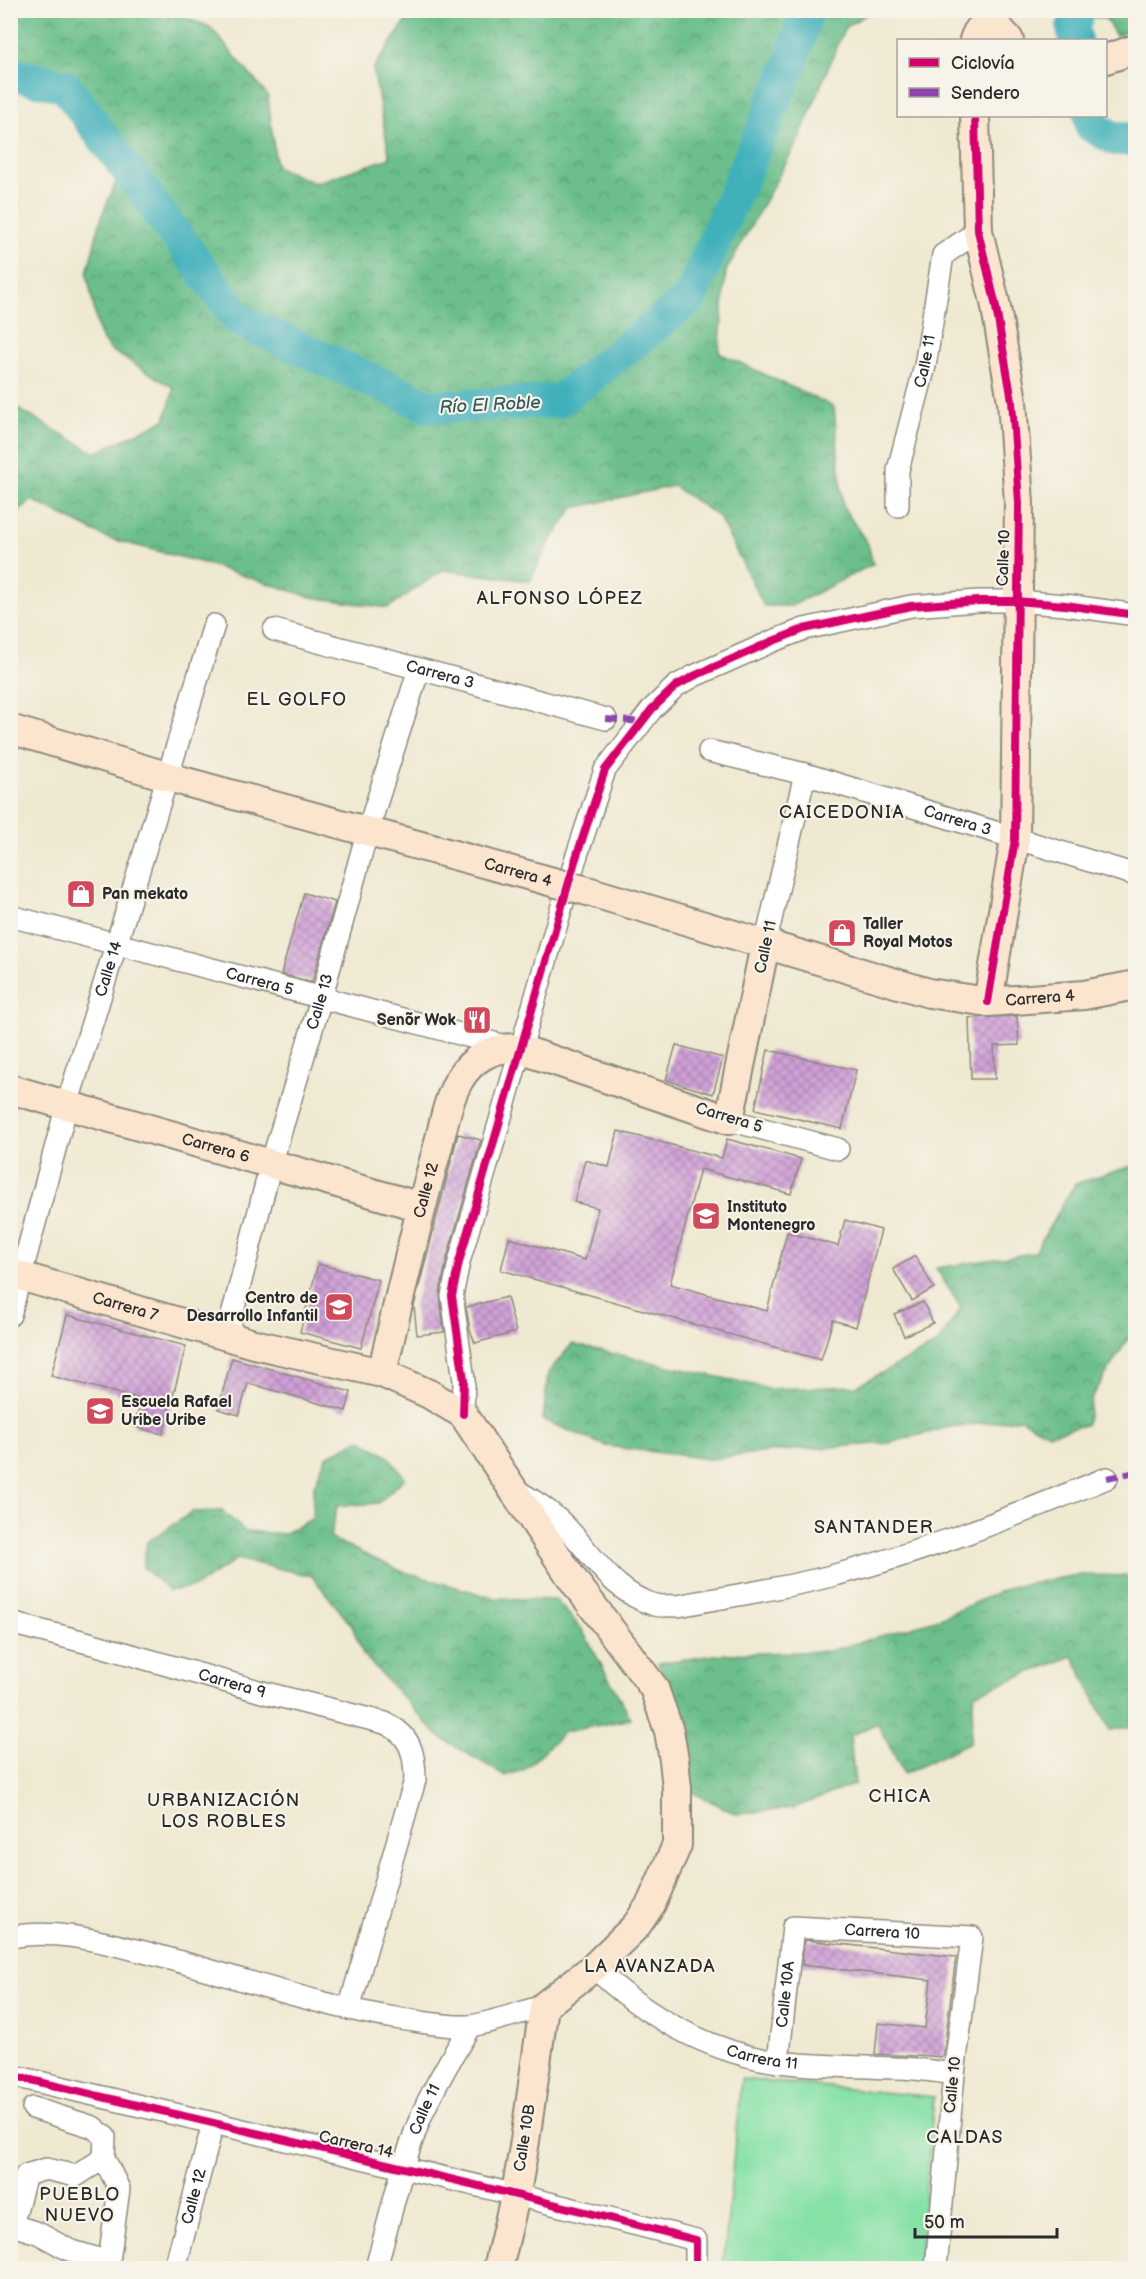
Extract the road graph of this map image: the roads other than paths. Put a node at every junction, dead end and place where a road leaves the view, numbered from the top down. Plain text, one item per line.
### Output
1 (974, 39) edge
2 (1009, 39) edge
3 (1136, 49) edge
4 (1107, 59) edge
5 (975, 117) edge
6 (978, 231) junction
7 (898, 506) dead end
8 (1016, 601) junction
9 (1136, 615) edge
10 (214, 625) dead end
11 (274, 630) dead end
12 (419, 669) junction
13 (606, 719) dead end
14 (10, 729) edge
15 (709, 751) dead end
16 (805, 774) junction
17 (166, 776) junction
18 (367, 833) junction
19 (1015, 839) junction
20 (1136, 875) edge
21 (10, 916) edge
22 (115, 945) junction
23 (765, 945) junction
24 (1136, 985) edge
25 (321, 999) junction
26 (988, 1002) junction
27 (514, 1048) junction
28 (10, 1089) edge
29 (68, 1105) junction
30 (729, 1120) junction
31 (838, 1149) dead end
32 (270, 1164) junction
33 (421, 1207) junction
34 (16, 1274) edge
35 (10, 1315) edge
36 (227, 1335) junction
37 (382, 1373) junction
38 (463, 1414) junction
39 (1107, 1478) dead end
40 (511, 1488) junction
41 (10, 1623) edge
42 (793, 1927) joint
43 (10, 1937) edge
44 (972, 1937) joint
45 (594, 1967) junction
46 (544, 2006) junction
47 (349, 2009) junction
48 (470, 2026) junction
49 (778, 2062) junction
50 (954, 2074) junction
51 (10, 2075) edge
52 (33, 2108) dead end
53 (213, 2124) junction
54 (104, 2158) junction
55 (402, 2169) junction
56 (516, 2193) junction
57 (108, 2265) edge
58 (175, 2268) edge
59 (376, 2268) edge
60 (498, 2268) edge
61 (696, 2268) edge
62 (936, 2268) edge

1 - 2 main road
3 - 4 main road
5 - 6 main road, Calle 10
6 - 7 street, Calle 11
6 - 8 main road, Calle 10
8 - 9 street
8 - 19 main road, Calle 10
8 - 27 street
10 - 17 street, Calle 14
11 - 12 street, Carrera 3
12 - 13 street, Carrera 3
12 - 18 street, Calle 13
14 - 17 main road, Carrera 4
15 - 16 street, Carrera 3
16 - 19 street, Carrera 3
16 - 23 street, Calle 11
17 - 18 main road, Carrera 4
17 - 22 street, Calle 14
18 - 23 main road, Carrera 4, bridge
18 - 25 street, Calle 13
19 - 20 street, Carrera 3
19 - 26 main road, Calle 10
21 - 22 street, Carrera 5
22 - 25 street, Carrera 5
22 - 29 street, Calle 14
23 - 26 main road, Carrera 4
23 - 30 main road, Calle 11
24 - 26 main road, Carrera 4
25 - 27 street, Carrera 5
25 - 32 street, Calle 13
27 - 30 main road, Carrera 5
27 - 33 main road, Calle 12
27 - 38 street
28 - 29 main road, Carrera 6
29 - 32 main road, Carrera 6
29 - 34 street, Calle 14
30 - 31 street, Carrera 5
32 - 33 main road, Carrera 6
32 - 36 street, Calle 13
33 - 37 main road, Calle 12
34 - 35 street, Calle 14
34 - 36 main road, Carrera 7
36 - 37 main road, Carrera 7
37 - 38 main road, Carrera 7
38 - 40 main road
39 - 40 street
40 - 45 main road
41 - 47 street, Carrera 9
42 - 44 street, Carrera 10
42 - 49 street, Calle 10A
43 - 47 street
44 - 50 street, Calle 10
45 - 46 main road
45 - 49 street, Carrera 11
46 - 48 street
46 - 56 main road, Calle 10B
47 - 48 street
48 - 55 street, Calle 11
49 - 50 street, Carrera 11
50 - 62 street, Calle 10
51 - 53 street, Carrera 14
52 - 54 street
53 - 55 street, Carrera 14
53 - 58 street, Calle 12
54 - 57 street
54 - 57 street
55 - 56 street, Carrera 14
55 - 59 street, Calle 11
56 - 60 main road, Calle 10B
56 - 61 street, Carrera 14

